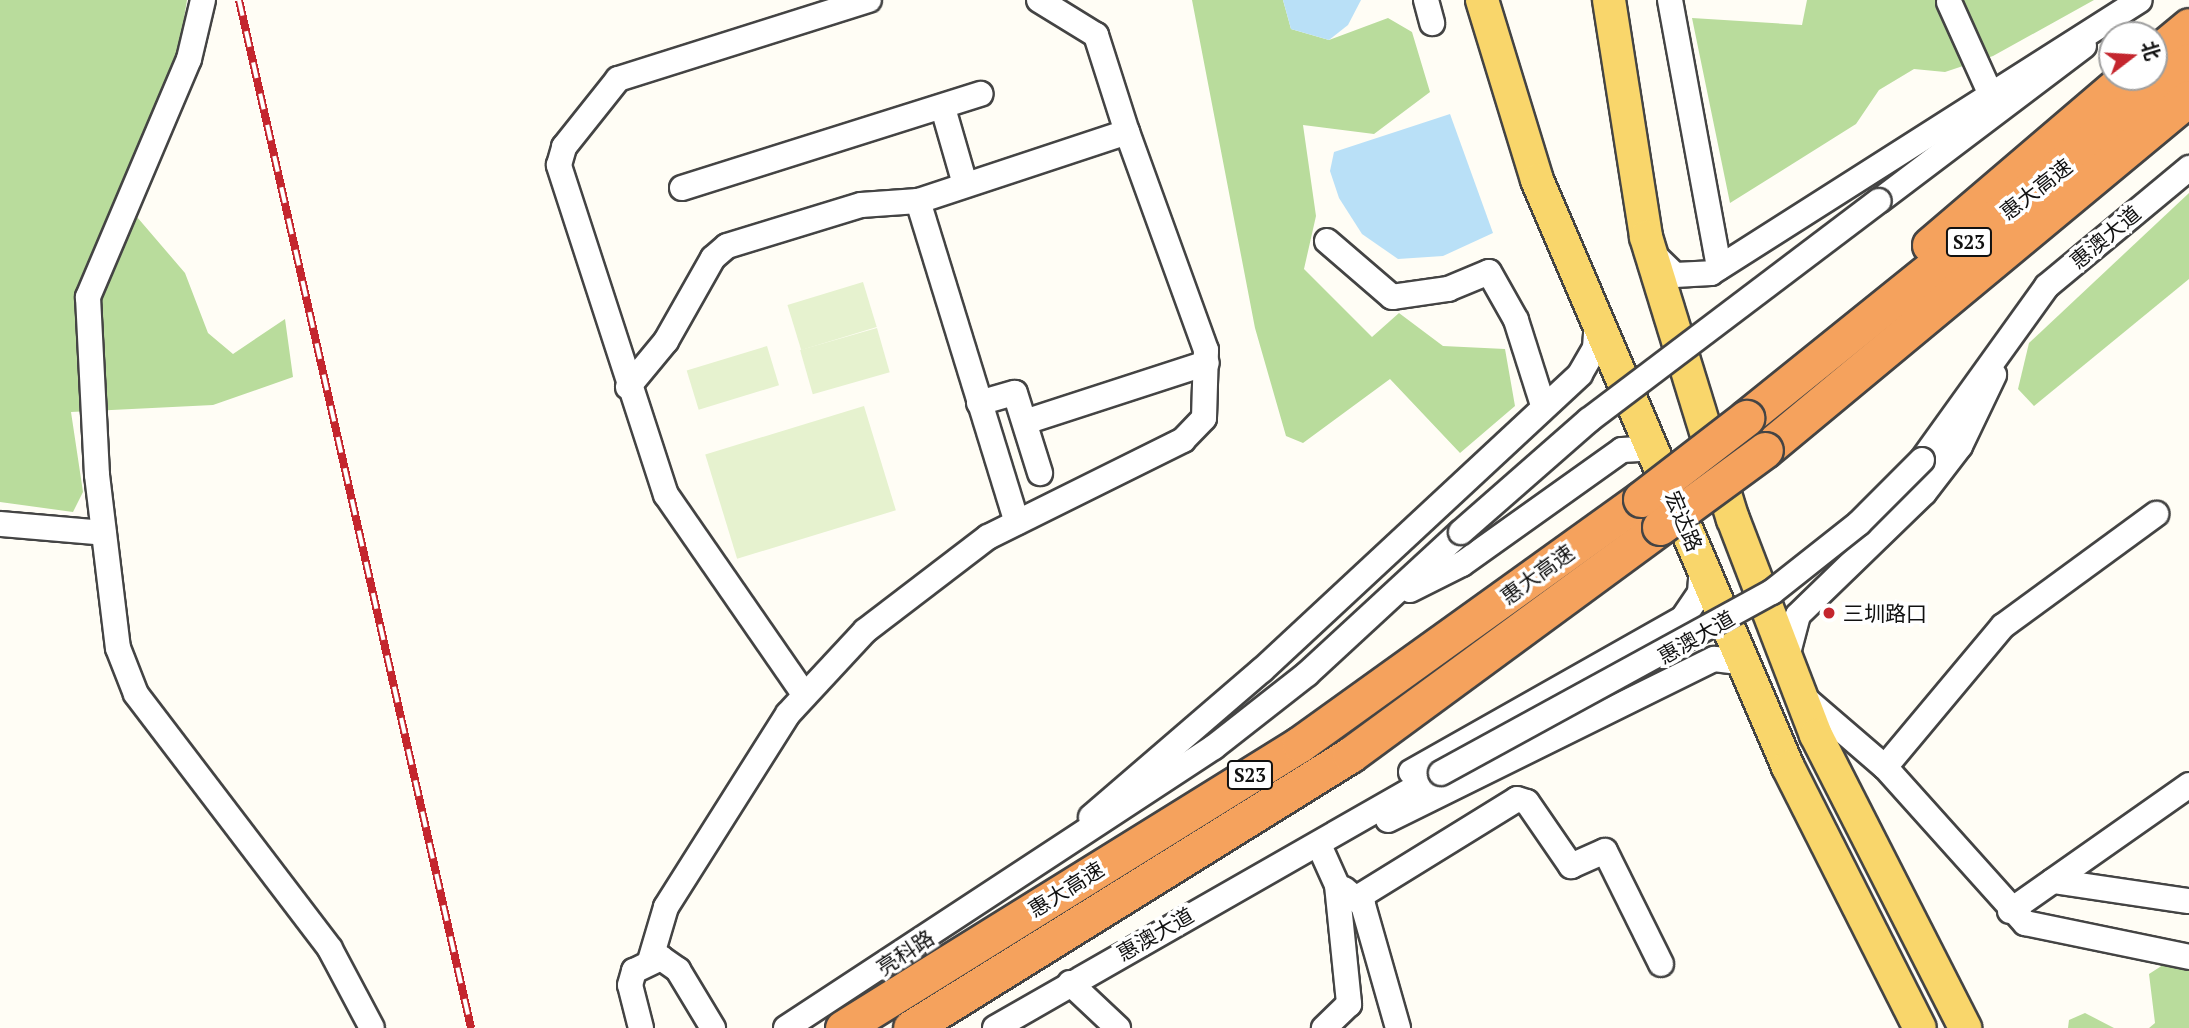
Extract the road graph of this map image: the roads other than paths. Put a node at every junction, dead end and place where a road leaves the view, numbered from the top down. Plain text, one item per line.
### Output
1 (203, 0) edge
2 (869, 0) edge
3 (1039, 0) edge
4 (1482, 0) edge
5 (1609, 0) edge
6 (1670, 0) edge
7 (1949, 2) edge
8 (2124, 10) edge
9 (2189, 26) edge
10 (2168, 43) edge
11 (2189, 61) edge
12 (2111, 91) edge
13 (1990, 93) junction
14 (981, 94) dead end
15 (2189, 98) edge
16 (943, 108) junction
17 (2189, 130) edge
18 (1127, 132) junction
19 (2189, 168) edge
20 (965, 184) junction
21 (682, 188) dead end
22 (918, 201) junction
23 (1646, 237) junction
24 (1326, 242) dead end
25 (1718, 268) junction
26 (1896, 300) junction
27 (1593, 304) junction
28 (1926, 321) junction
29 (2006, 348) junction
30 (1207, 363) junction
31 (628, 387) junction
32 (979, 403) junction
33 (1543, 405) junction
34 (1025, 422) junction
35 (1658, 459) junction
36 (1040, 473) dead end
37 (1651, 513) junction
38 (2156, 514) dead end
39 (1017, 522) junction
40 (0, 524) edge
41 (104, 533) junction
42 (1702, 563) junction
43 (1387, 601) junction
44 (1788, 662) junction
45 (1750, 679) junction
46 (804, 694) junction
47 (1800, 694) junction
48 (1885, 767) junction
49 (2189, 785) edge
50 (1319, 845) junction
51 (1024, 874) junction
52 (2053, 881) junction
53 (1347, 892) junction
54 (2189, 901) edge
55 (2010, 911) junction
56 (2189, 957) edge
57 (650, 961) junction
58 (1661, 964) dead end
59 (1070, 983) junction
60 (1964, 1026) edge
61 (372, 1028) edge
62 (642, 1028) edge
63 (713, 1028) edge
64 (786, 1028) edge
65 (843, 1028) edge
66 (911, 1028) edge
67 (995, 1028) edge
68 (1118, 1028) edge
69 (1324, 1028) edge
70 (1398, 1028) edge
71 (1920, 1028) edge

1 - 41 street
2 - 31 street
3 - 18 street
4 - 27 main road, 宏达路
5 - 23 main road
6 - 25 street
7 - 13 street
8 - 13 street
8 - 43 street, bridge
9 - 10 highway
11 - 26 highway, 惠大高速 / S23
12 - 26 highway
13 - 25 street
14 - 16 street
15 - 28 highway, 惠大高速 / S23
16 - 20 street
16 - 21 street
17 - 28 highway
18 - 20 street
18 - 30 street
19 - 29 street, 惠澳大道
20 - 22 street
22 - 31 street
22 - 32 street
23 - 25 street
23 - 44 main road
24 - 33 street
26 - 37 highway, 惠大高速 / S23, bridge
27 - 33 street
27 - 35 main road, 宏达路
28 - 37 highway, 惠大高速 / S23, bridge
29 - 44 street
29 - 50 street, 惠澳大道, bridge
30 - 34 street
30 - 39 street
31 - 46 street
32 - 34 street
32 - 39 street
33 - 51 street
34 - 36 street
35 - 42 main road, 宏达路
35 - 43 street
37 - 65 highway, 惠大高速 / S23
37 - 66 highway, 惠大高速 / S23
38 - 48 street
39 - 46 street
40 - 41 street
41 - 61 street
42 - 45 main road, 宏达路
42 - 50 street
43 - 51 street
44 - 47 main road
45 - 50 street
45 - 71 main road, 宏达路
46 - 57 street
47 - 48 street
47 - 60 main road
48 - 55 street
49 - 52 street
50 - 53 street
50 - 59 street, 惠澳大道
51 - 64 street, 亮科路
52 - 54 street
52 - 55 street
53 - 58 street
53 - 69 street
53 - 70 street
55 - 56 street
57 - 62 street
57 - 63 street
59 - 67 street, 惠澳大道
59 - 68 street

